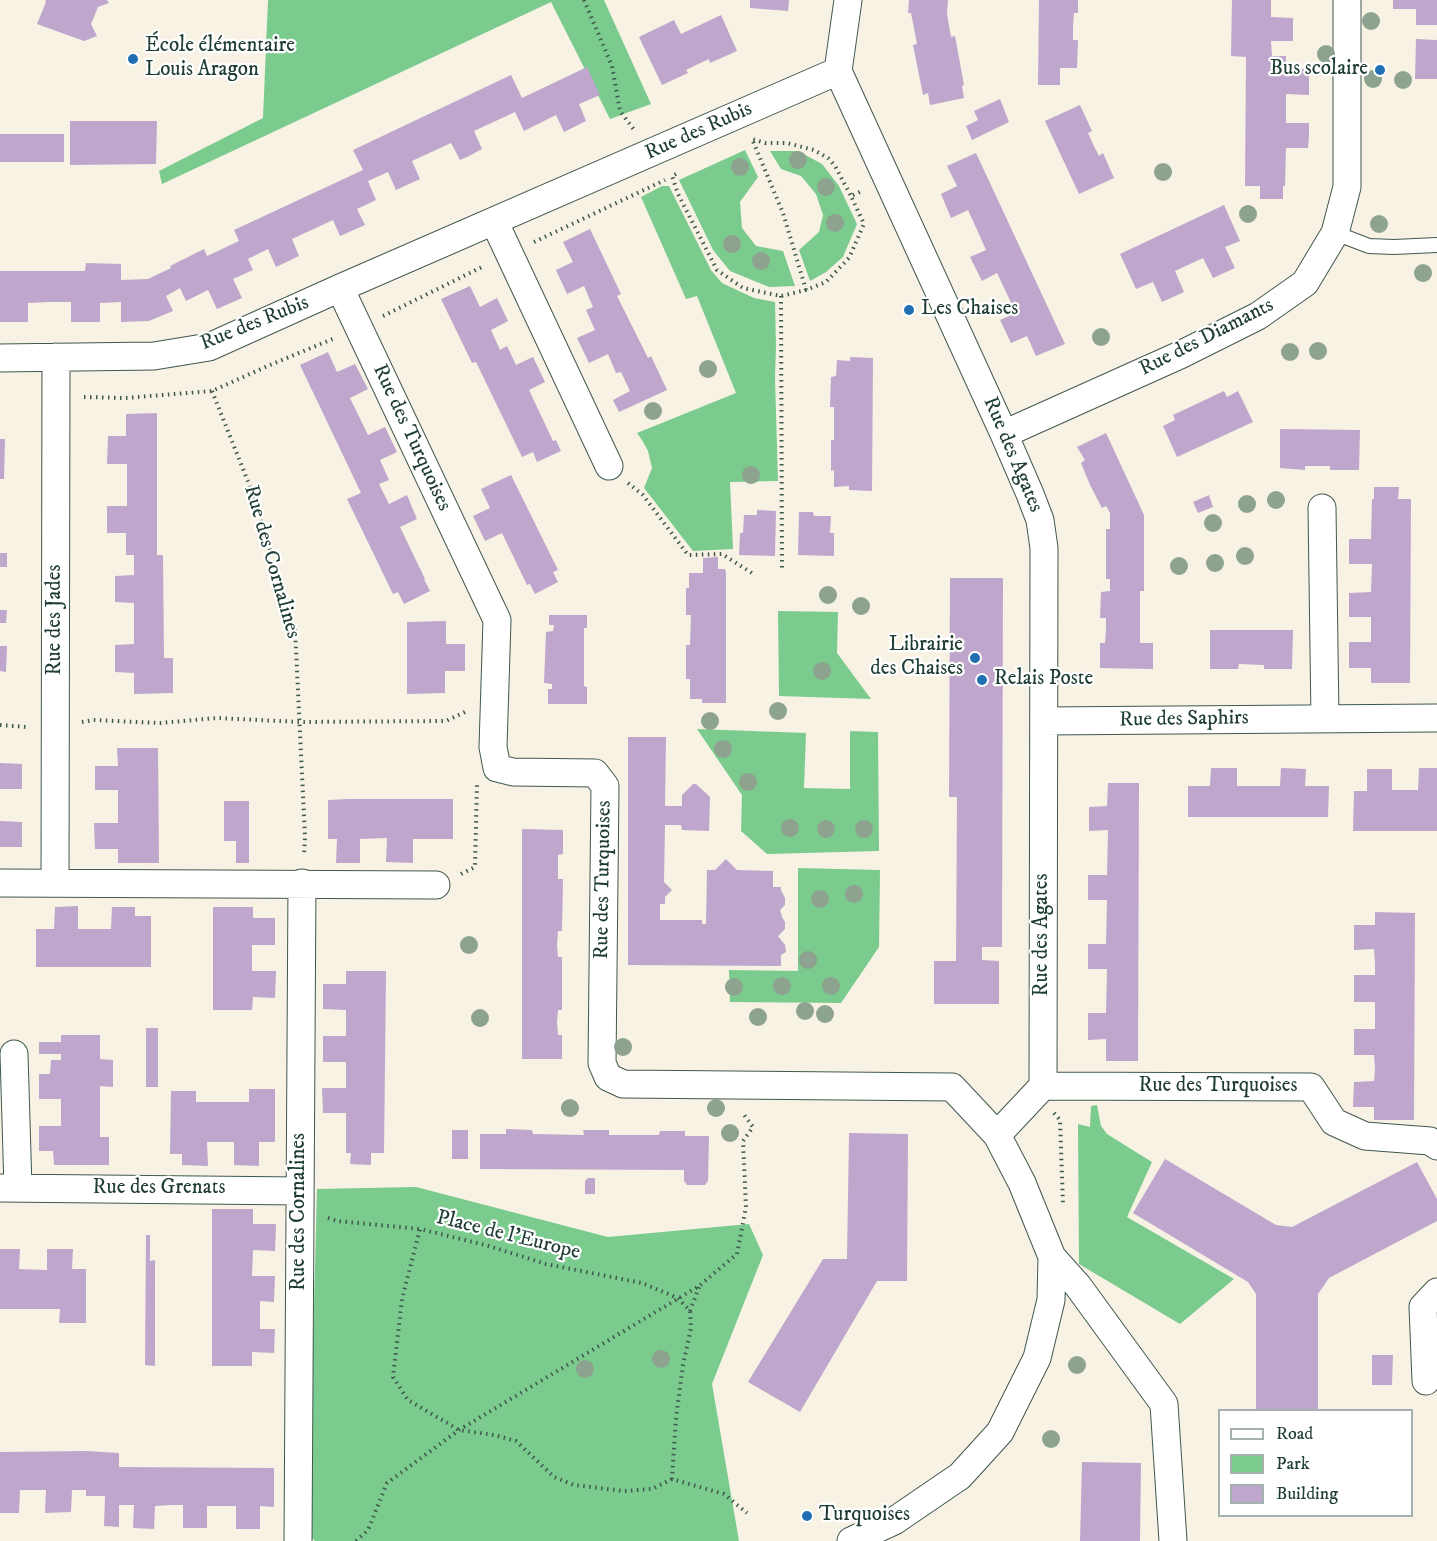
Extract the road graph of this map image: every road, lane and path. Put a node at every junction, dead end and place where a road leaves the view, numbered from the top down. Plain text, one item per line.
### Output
1 (584, 0) edge
2 (848, 0) edge
3 (1347, 0) edge
4 (838, 71) junction
5 (639, 132) dead end
6 (749, 132) dead end
7 (752, 139) junction
8 (742, 144) dead end
9 (682, 172) dead end
10 (672, 176) junction
11 (888, 181) junction
12 (851, 196) junction
13 (494, 221) junction
14 (1335, 233) junction
15 (1437, 245) edge
16 (509, 253) junction
17 (340, 288) junction
18 (806, 290) junction
19 (781, 296) junction
20 (359, 328) junction
21 (56, 357) junction
22 (0, 358) edge
23 (212, 391) junction
24 (56, 396) junction
25 (1004, 434) junction
26 (609, 466) joint
27 (1322, 508) dead end
28 (782, 572) dead end
29 (752, 573) dead end
30 (1437, 718) edge
31 (494, 719) junction
32 (1325, 719) junction
33 (1044, 721) junction
34 (300, 722) junction
35 (0, 725) edge
36 (56, 728) junction
37 (497, 768) junction
38 (0, 883) edge
39 (55, 883) junction
40 (302, 884) junction
41 (436, 885) joint
42 (14, 1054) dead end
43 (739, 1085) junction
44 (1043, 1086) junction
45 (997, 1135) junction
46 (1437, 1146) edge
47 (9, 1188) edge
48 (300, 1199) junction
49 (420, 1229) junction
50 (1052, 1257) junction
51 (699, 1286) junction
52 (1437, 1292) edge
53 (678, 1298) junction
54 (690, 1311) junction
55 (1426, 1381) dead end
56 (459, 1430) junction
57 (672, 1479) junction
58 (747, 1513) dead end
59 (298, 1541) edge
60 (356, 1541) edge
61 (851, 1541) edge
62 (1173, 1541) edge

1 - 5 path
2 - 4 street
3 - 14 street, Rue des Diamants
4 - 11 street, Rue des Agates
4 - 13 street, Rue des Rubis
6 - 7 path
7 - 8 path
7 - 12 path
7 - 18 path
9 - 10 path
10 - 16 path
10 - 19 path
11 - 12 path
11 - 25 street, Rue des Agates
12 - 18 path
13 - 16 street
13 - 17 street, Rue des Rubis
14 - 15 lane
14 - 25 street, Rue des Diamants
16 - 20 path
16 - 26 street
17 - 20 street, Rue des Turquoises
17 - 21 street, Rue des Rubis
18 - 19 path
19 - 28 path
20 - 23 path
20 - 31 street, Rue des Turquoises
21 - 22 street, Rue des Rubis
21 - 24 street, Rue des Jades
23 - 24 path
23 - 34 path, Rue des Cornalines
24 - 36 street, Rue des Jades
25 - 33 street, Rue des Agates
26 - 29 path
27 - 32 street
30 - 32 street, Rue des Saphirs
31 - 34 path
31 - 37 street, Rue des Turquoises
32 - 33 street, Rue des Saphirs
33 - 44 street, Rue des Agates
34 - 36 path
34 - 40 path, Rue des Cornalines
35 - 36 path
36 - 39 street, Rue des Jades
37 - 41 path
37 - 43 street, Rue des Turquoises
38 - 39 street
39 - 40 street
40 - 41 street
40 - 48 street, Rue des Cornalines
42 - 47 street, Rue des Grenats
43 - 45 street, Rue des Turquoises
43 - 51 path
44 - 45 street
44 - 46 street, Rue des Turquoises
45 - 50 street
47 - 48 street, Rue des Grenats
48 - 49 path
48 - 59 street, Rue des Cornalines
49 - 53 path, Place de l'Europe
49 - 56 path, Place de l'Europe
50 - 61 street
50 - 62 street
51 - 53 path
51 - 54 path
52 - 55 street
53 - 54 path, Place de l'Europe
53 - 56 path
54 - 57 path
56 - 57 path, Place de l'Europe
56 - 60 path
57 - 58 path

